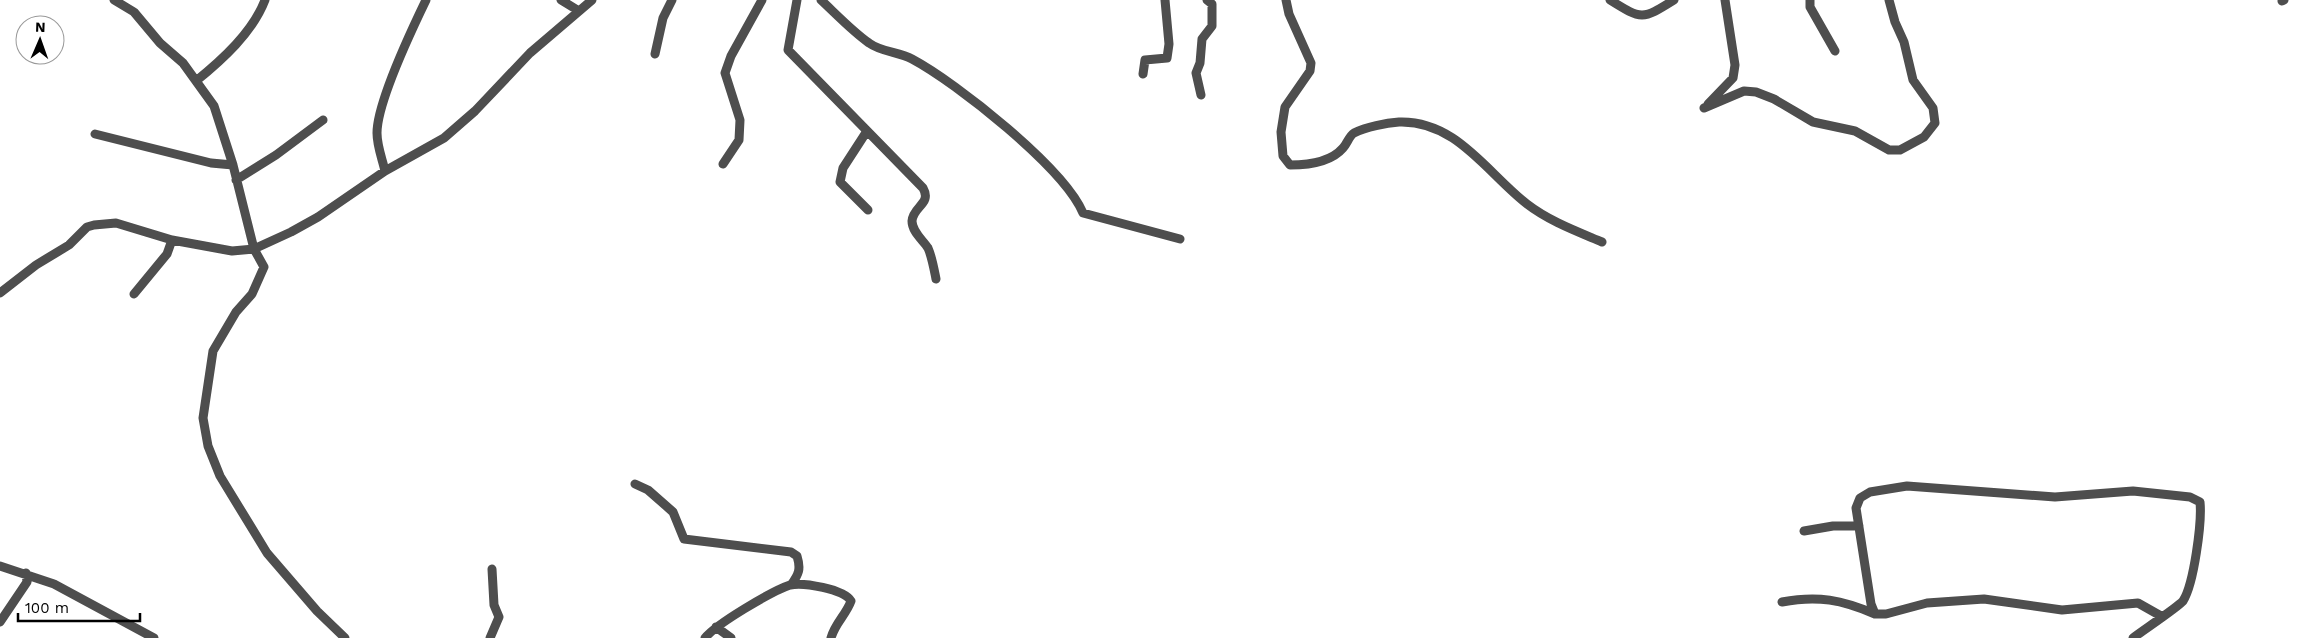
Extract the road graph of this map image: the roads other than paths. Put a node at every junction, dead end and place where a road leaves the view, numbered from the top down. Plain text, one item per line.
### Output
1 (114, 0) edge
2 (265, 0) edge
3 (426, 0) edge
4 (561, 0) edge
5 (592, 0) edge
6 (672, 0) edge
7 (762, 0) edge
8 (797, 0) edge
9 (821, 0) edge
10 (1165, 0) edge
11 (1207, 0) edge
12 (1286, 0) edge
13 (1610, 0) edge
14 (1674, 0) edge
15 (1725, 0) edge
16 (1810, 0) edge
17 (1889, 0) edge
18 (579, 11) junction
19 (1835, 51) dead end
20 (655, 54) dead end
21 (1142, 74) dead end
22 (196, 81) junction
23 (1200, 95) dead end
24 (323, 120) dead end
25 (867, 131) junction
26 (95, 134) dead end
27 (723, 164) dead end
28 (233, 166) junction
29 (385, 170) junction
30 (236, 180) junction
31 (868, 210) dead end
32 (1180, 239) dead end
33 (172, 240) junction
34 (1602, 242) dead end
35 (254, 249) junction
36 (936, 279) dead end
37 (0, 292) edge
38 (134, 294) dead end
39 (635, 484) dead end
40 (1859, 526) junction
41 (1804, 531) dead end
42 (0, 566) edge
43 (492, 569) dead end
44 (26, 573) junction
45 (791, 585) junction
46 (1782, 602) dead end
47 (1875, 614) junction
48 (2161, 616) junction
49 (0, 622) edge
50 (716, 627) junction
51 (154, 638) edge
52 (345, 638) edge
53 (490, 638) edge
54 (705, 638) edge
55 (731, 638) edge
56 (831, 638) edge
57 (2133, 638) edge

1 - 22 street
2 - 22 street
3 - 29 street
4 - 18 street
5 - 18 street
6 - 20 street
7 - 27 street
8 - 25 street
9 - 32 street
10 - 21 street
11 - 23 street
12 - 34 street
13 - 14 street
15 - 17 street
16 - 19 street
18 - 29 street
22 - 28 street
24 - 30 street
25 - 31 street
25 - 36 street
26 - 28 street
28 - 30 street
29 - 35 street
30 - 35 street
33 - 35 street
33 - 37 street
33 - 38 street
35 - 52 street
39 - 45 street
40 - 41 street
40 - 47 street
40 - 48 street
42 - 44 street
43 - 53 street
44 - 49 street
44 - 51 street
45 - 50 street
45 - 56 street
46 - 47 street
47 - 48 street
48 - 57 street
50 - 54 street
50 - 55 street

